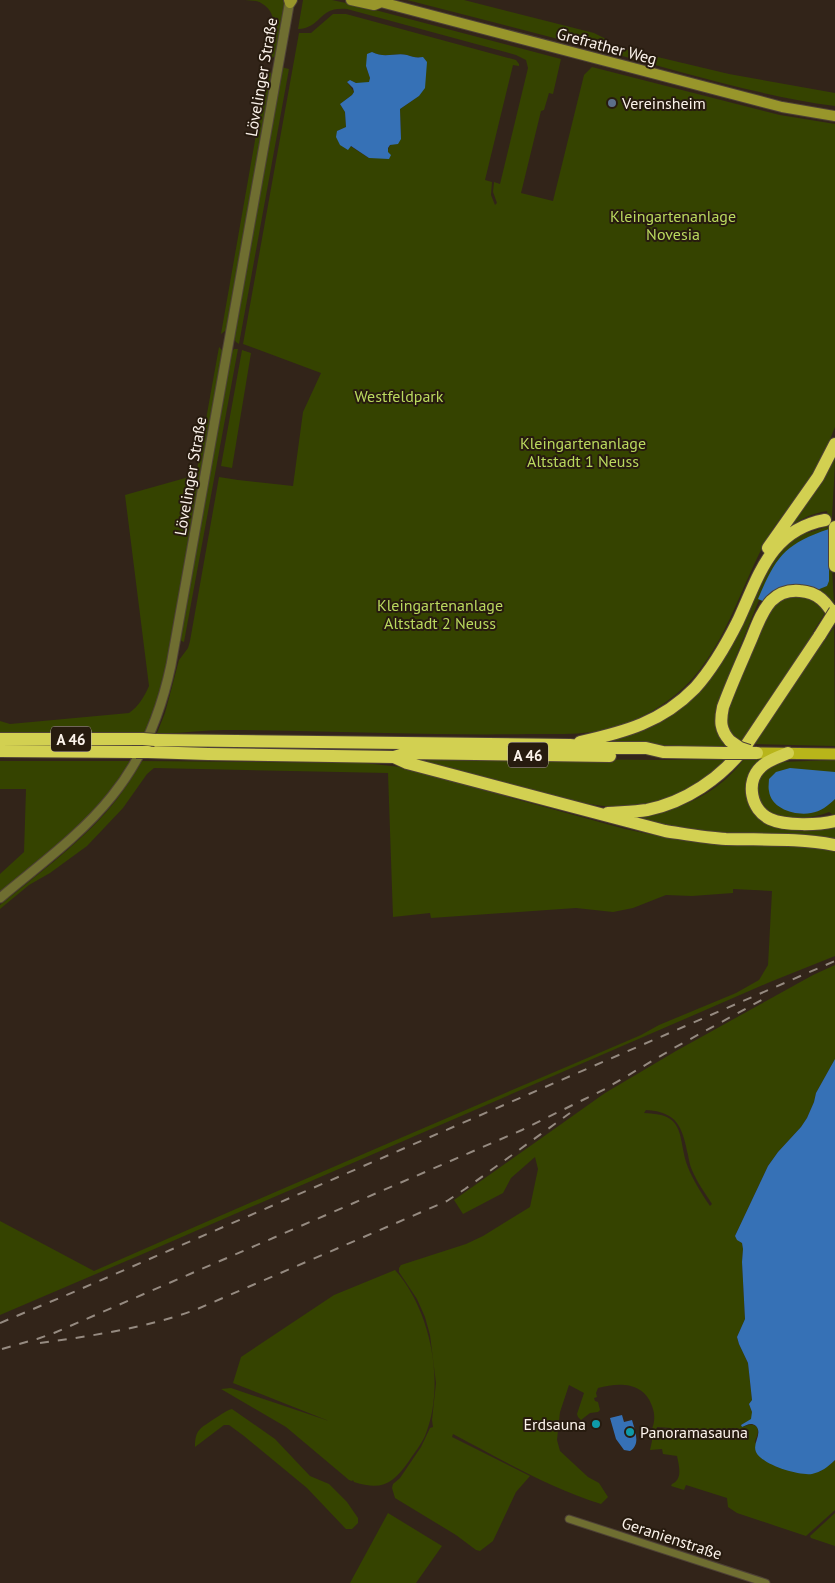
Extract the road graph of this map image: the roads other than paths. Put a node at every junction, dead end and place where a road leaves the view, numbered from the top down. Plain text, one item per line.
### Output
1 (351, 0) edge
2 (290, 1) edge
3 (377, 1) edge
4 (835, 116) edge
5 (835, 444) edge
6 (830, 523) edge
7 (835, 566) edge
8 (758, 573) junction
9 (835, 612) edge
10 (835, 617) edge
11 (0, 739) edge
12 (570, 745) junction
13 (728, 747) junction
14 (0, 751) edge
15 (662, 752) junction
16 (757, 753) joint
17 (788, 753) junction
18 (835, 754) edge
19 (394, 756) junction
20 (603, 814) junction
21 (835, 821) edge
22 (835, 845) edge
23 (0, 898) edge
24 (569, 1519) dead end
25 (766, 1583) edge

1 - 3 main road, Grefrather Weg
2 - 23 street, Lövelinger Straße
3 - 4 main road, Grefrather Weg
5 - 8 highway
6 - 7 highway
6 - 8 highway, A 46
8 - 12 highway, A 46
9 - 20 highway, bridge
10 - 13 highway
11 - 12 highway, A 46
12 - 15 highway
13 - 15 highway, A 46
13 - 16 highway, bridge
14 - 19 highway, A 46
15 - 19 highway, A 46
16 - 17 main road
17 - 18 main road
17 - 21 highway
19 - 20 highway
20 - 22 highway
24 - 25 street, Geranienstraße

